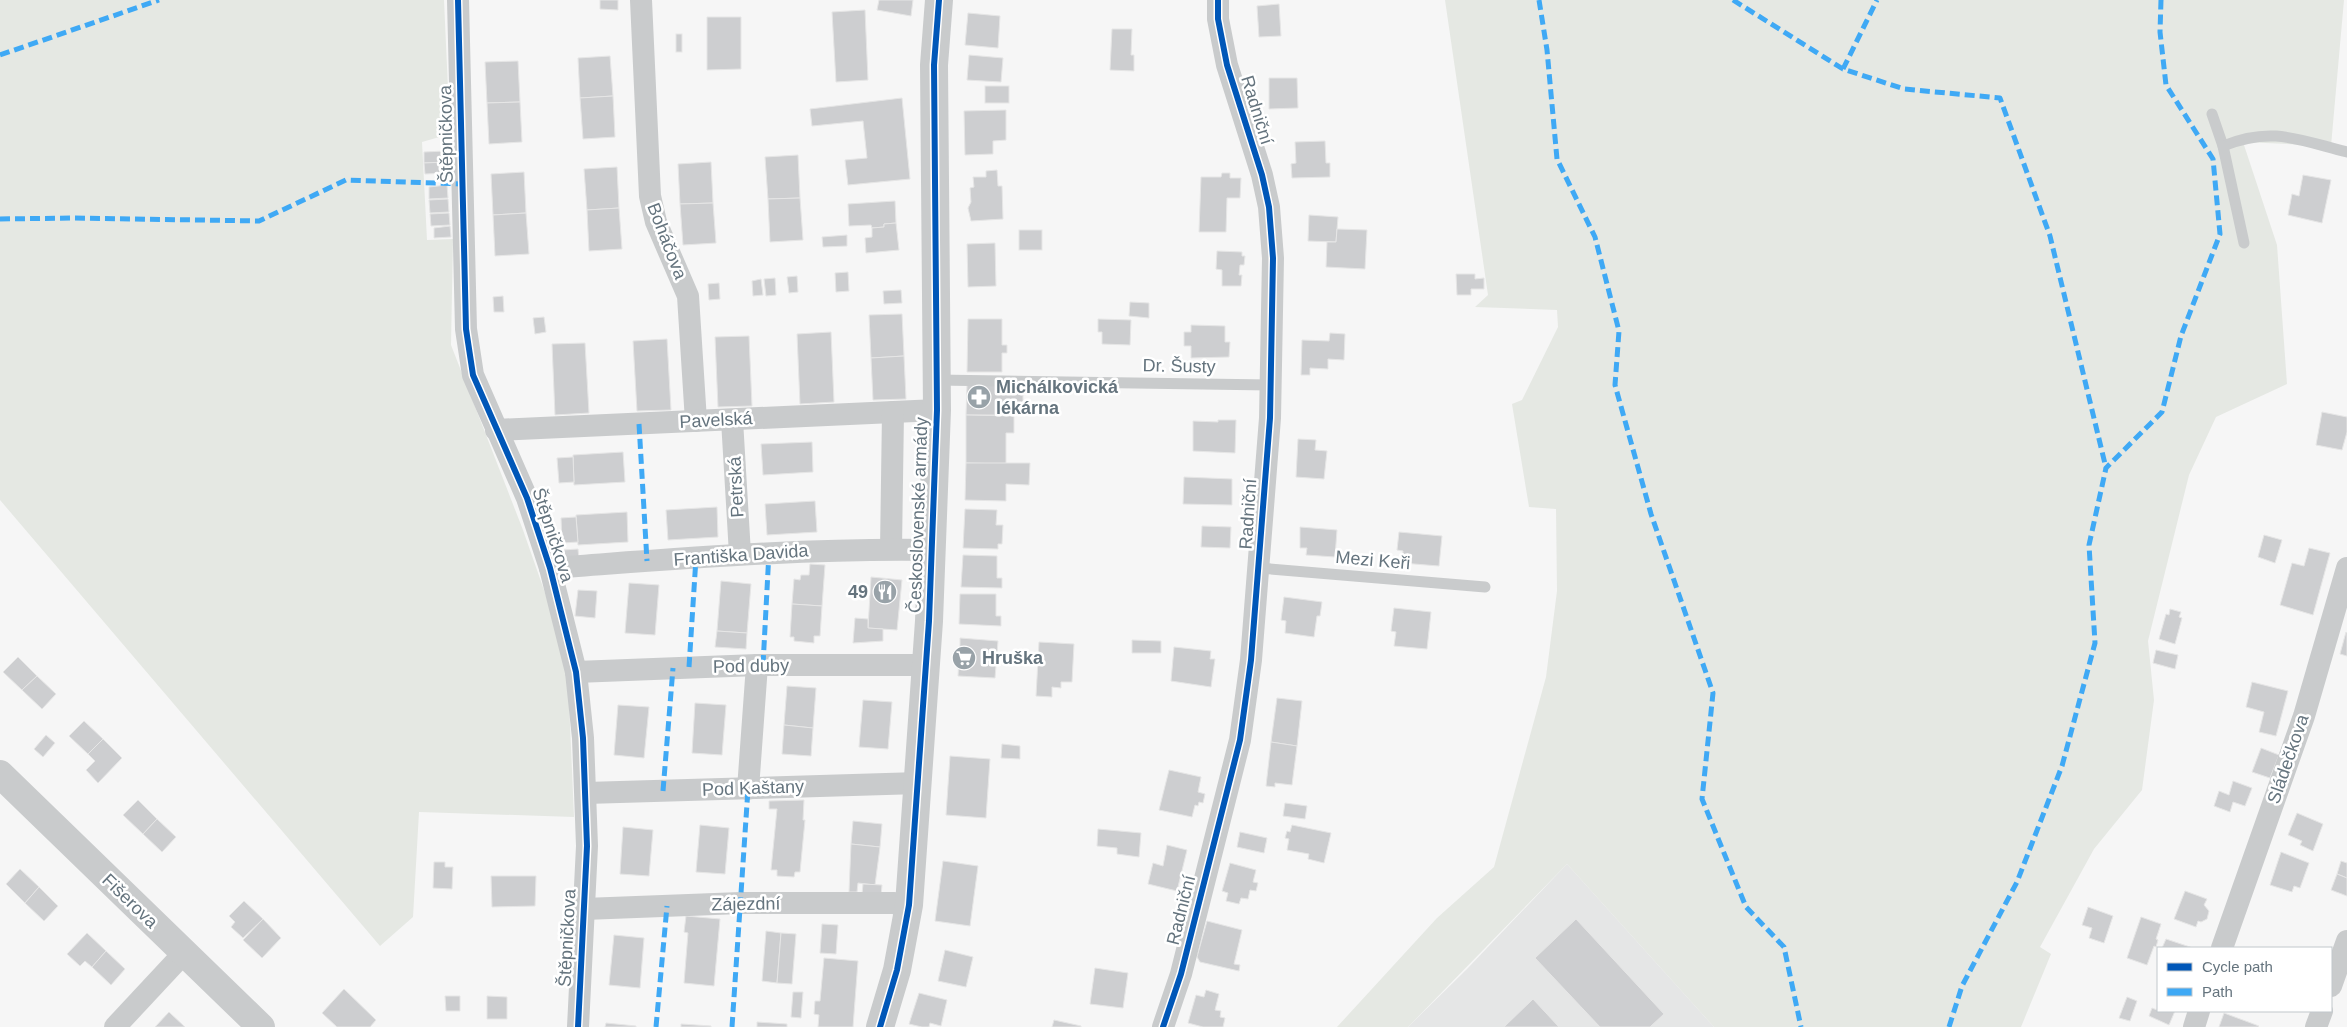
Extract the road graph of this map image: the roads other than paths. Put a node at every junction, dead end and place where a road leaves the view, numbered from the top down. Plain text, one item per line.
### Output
1 (458, 0) edge
2 (641, 0) edge
3 (938, 0) edge
4 (1218, 0) edge
5 (2212, 114) dead end
6 (2223, 146) junction
7 (2347, 152) edge
8 (2244, 243) dead end
9 (937, 380) junction
10 (1270, 385) junction
11 (937, 410) junction
12 (893, 412) junction
13 (732, 420) junction
14 (696, 421) junction
15 (496, 430) junction
16 (891, 549) junction
17 (932, 550) junction
18 (740, 554) junction
19 (550, 568) junction
20 (1259, 568) junction
21 (2347, 568) edge
22 (1485, 587) dead end
23 (757, 664) junction
24 (926, 665) junction
25 (576, 672) junction
26 (0, 774) edge
27 (919, 783) junction
28 (748, 789) junction
29 (586, 793) junction
30 (909, 905) junction
31 (584, 910) junction
32 (2347, 942) edge
33 (2222, 947) edge
34 (184, 953) junction
35 (2332, 983) edge
36 (2200, 1012) edge
37 (2322, 1012) edge
38 (115, 1027) edge
39 (261, 1027) edge
40 (578, 1027) edge
41 (880, 1027) edge
42 (1163, 1027) edge
43 (2194, 1027) edge
44 (2316, 1027) edge

1 - 15 street, Štěpničkova
2 - 14 street, Boháčova
3 - 9 street, Československé armády
4 - 10 street, Radniční
5 - 6 lane
6 - 7 lane
6 - 8 lane
9 - 10 lane, Dr. Šusty
9 - 11 street, Československé armády
10 - 20 street, Radniční
11 - 12 street, Pavelská
11 - 17 street, Československé armády
12 - 13 street, Pavelská
12 - 16 street
13 - 14 street, Pavelská
13 - 18 street, Petrská
14 - 15 street, Pavelská
15 - 19 street, Štěpničkova
16 - 17 street, Františka Davida
16 - 18 street, Františka Davida
17 - 24 street, Československé armády
18 - 19 street, Františka Davida
19 - 25 street, Štěpničkova
20 - 22 lane, Mezi Keři
20 - 42 street, Radniční
21 - 33 street, Sládečkova
23 - 24 street, Pod duby
23 - 25 street, Pod duby
23 - 28 street
24 - 27 street, Československé armády
25 - 29 street, Štěpničkova
26 - 34 street, Fišerova
27 - 28 street, Pod Kaštany
27 - 30 street, Československé armády
28 - 29 street, Pod Kaštany
29 - 31 street, Štěpničkova
30 - 31 street, Zájezdní
30 - 41 street, Československé armády
31 - 40 street, Štěpničkova
32 - 35 street
34 - 38 street
34 - 39 street, Fišerova
36 - 43 street
37 - 44 street

